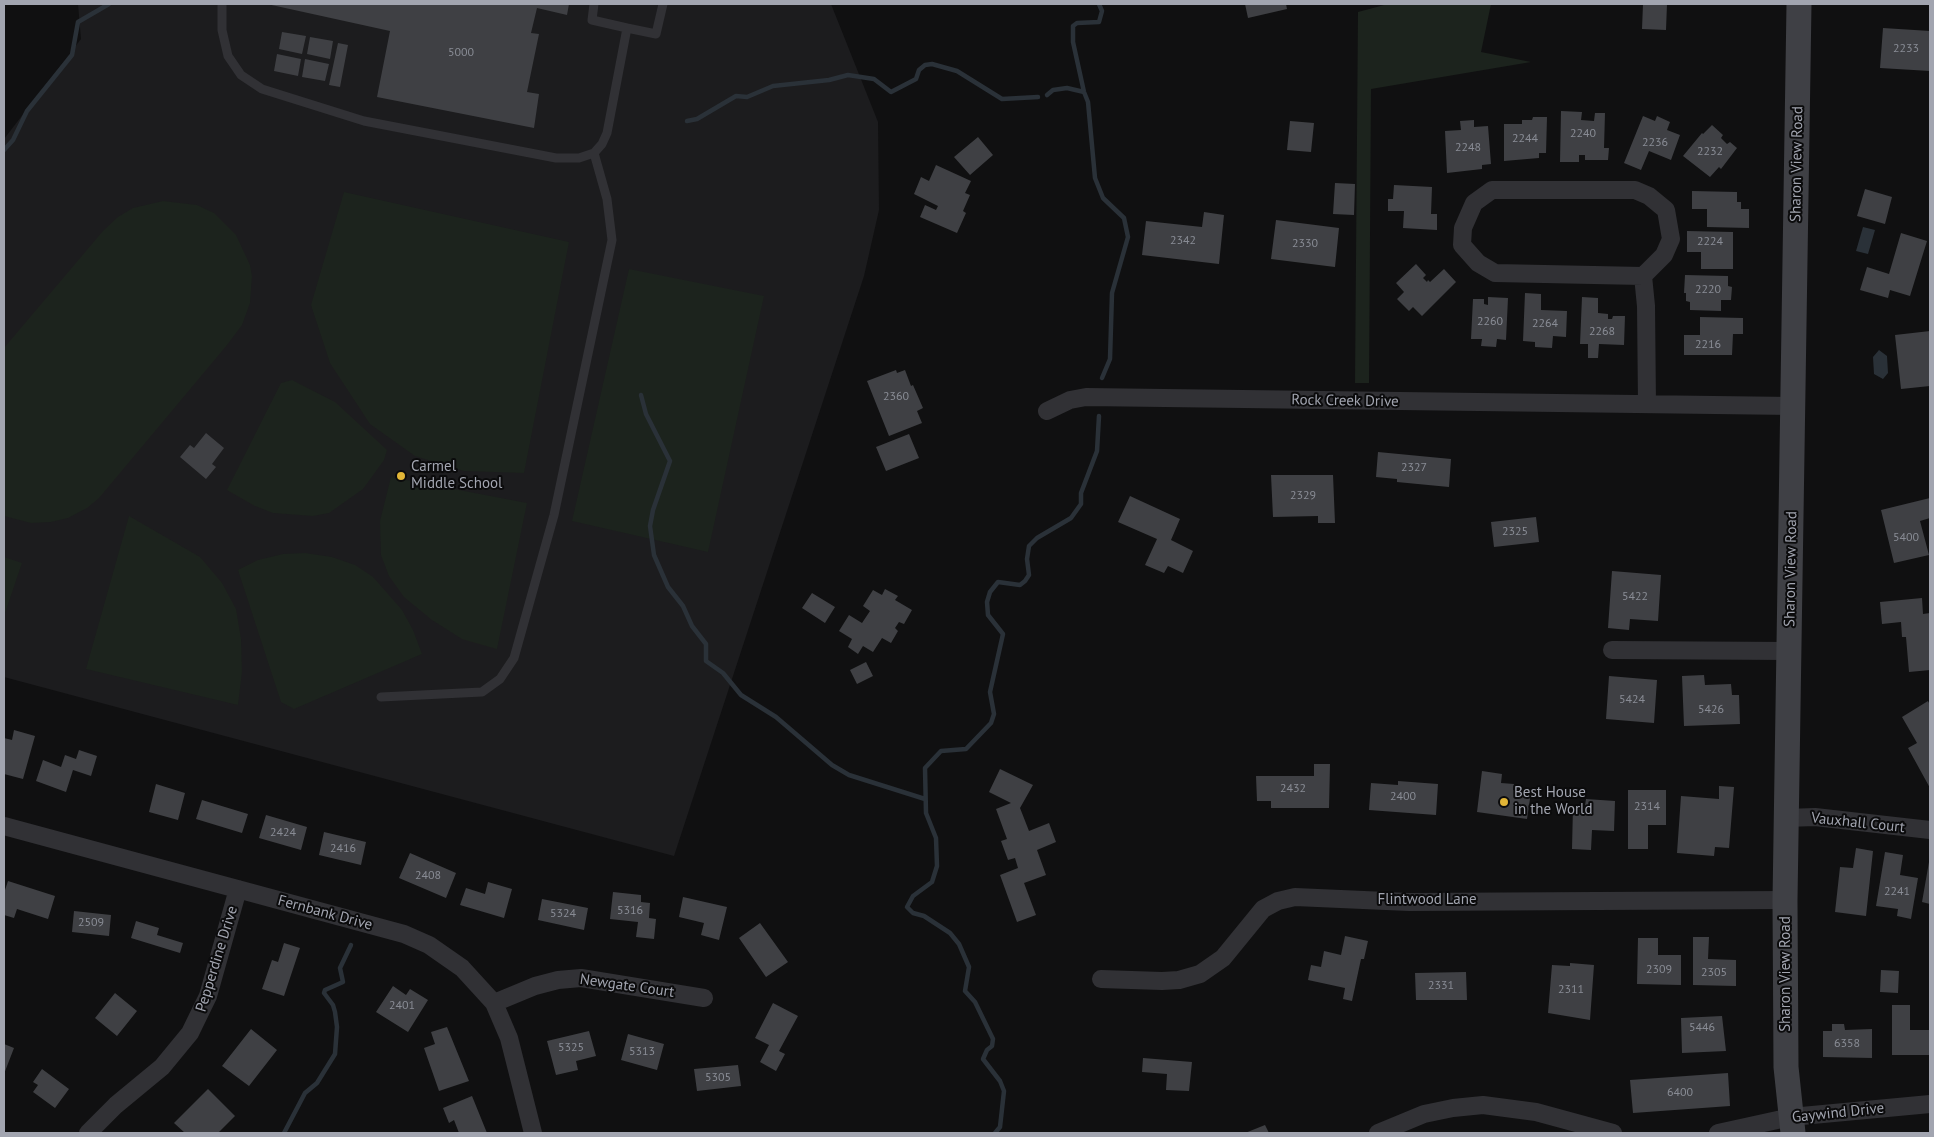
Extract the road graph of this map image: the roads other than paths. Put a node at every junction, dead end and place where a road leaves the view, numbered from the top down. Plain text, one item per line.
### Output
1 (222, 4) edge
2 (594, 4) edge
3 (663, 4) edge
4 (1799, 4) edge
5 (627, 28) junction
6 (594, 153) junction
7 (1643, 276) junction
8 (1647, 404) junction
9 (1793, 406) junction
10 (1047, 411) dead end
11 (1612, 650) dead end
12 (1790, 651) junction
13 (381, 696) dead end
14 (1786, 818) junction
15 (4, 826) edge
16 (1930, 830) edge
17 (238, 890) junction
18 (1785, 900) junction
19 (1101, 979) dead end
20 (704, 998) dead end
21 (494, 1003) junction
22 (1930, 1104) edge
23 (1792, 1125) edge
24 (88, 1133) edge
25 (533, 1133) edge
26 (1378, 1133) edge
27 (1613, 1133) edge
28 (1718, 1133) edge

1 - 6 lane
2 - 5 lane
3 - 5 lane
4 - 9 street, Sharon View Road
5 - 6 lane
6 - 13 lane
7 - 7 street
7 - 8 street
8 - 9 street, Rock Creek Drive
8 - 10 street, Rock Creek Drive
9 - 12 street, Sharon View Road
11 - 12 street
12 - 14 street, Sharon View Road
14 - 16 street, Vauxhall Court
14 - 18 street, Sharon View Road
15 - 17 street, Fernbank Drive
17 - 21 street, Fernbank Drive
17 - 24 street, Pepperdine Drive
18 - 19 street, Flintwood Lane
18 - 23 street, Sharon View Road
20 - 21 street, Newgate Court
21 - 25 street, Fernbank Drive
22 - 23 street, Gaywind Drive
23 - 28 street, Gaywind Drive
26 - 27 street

